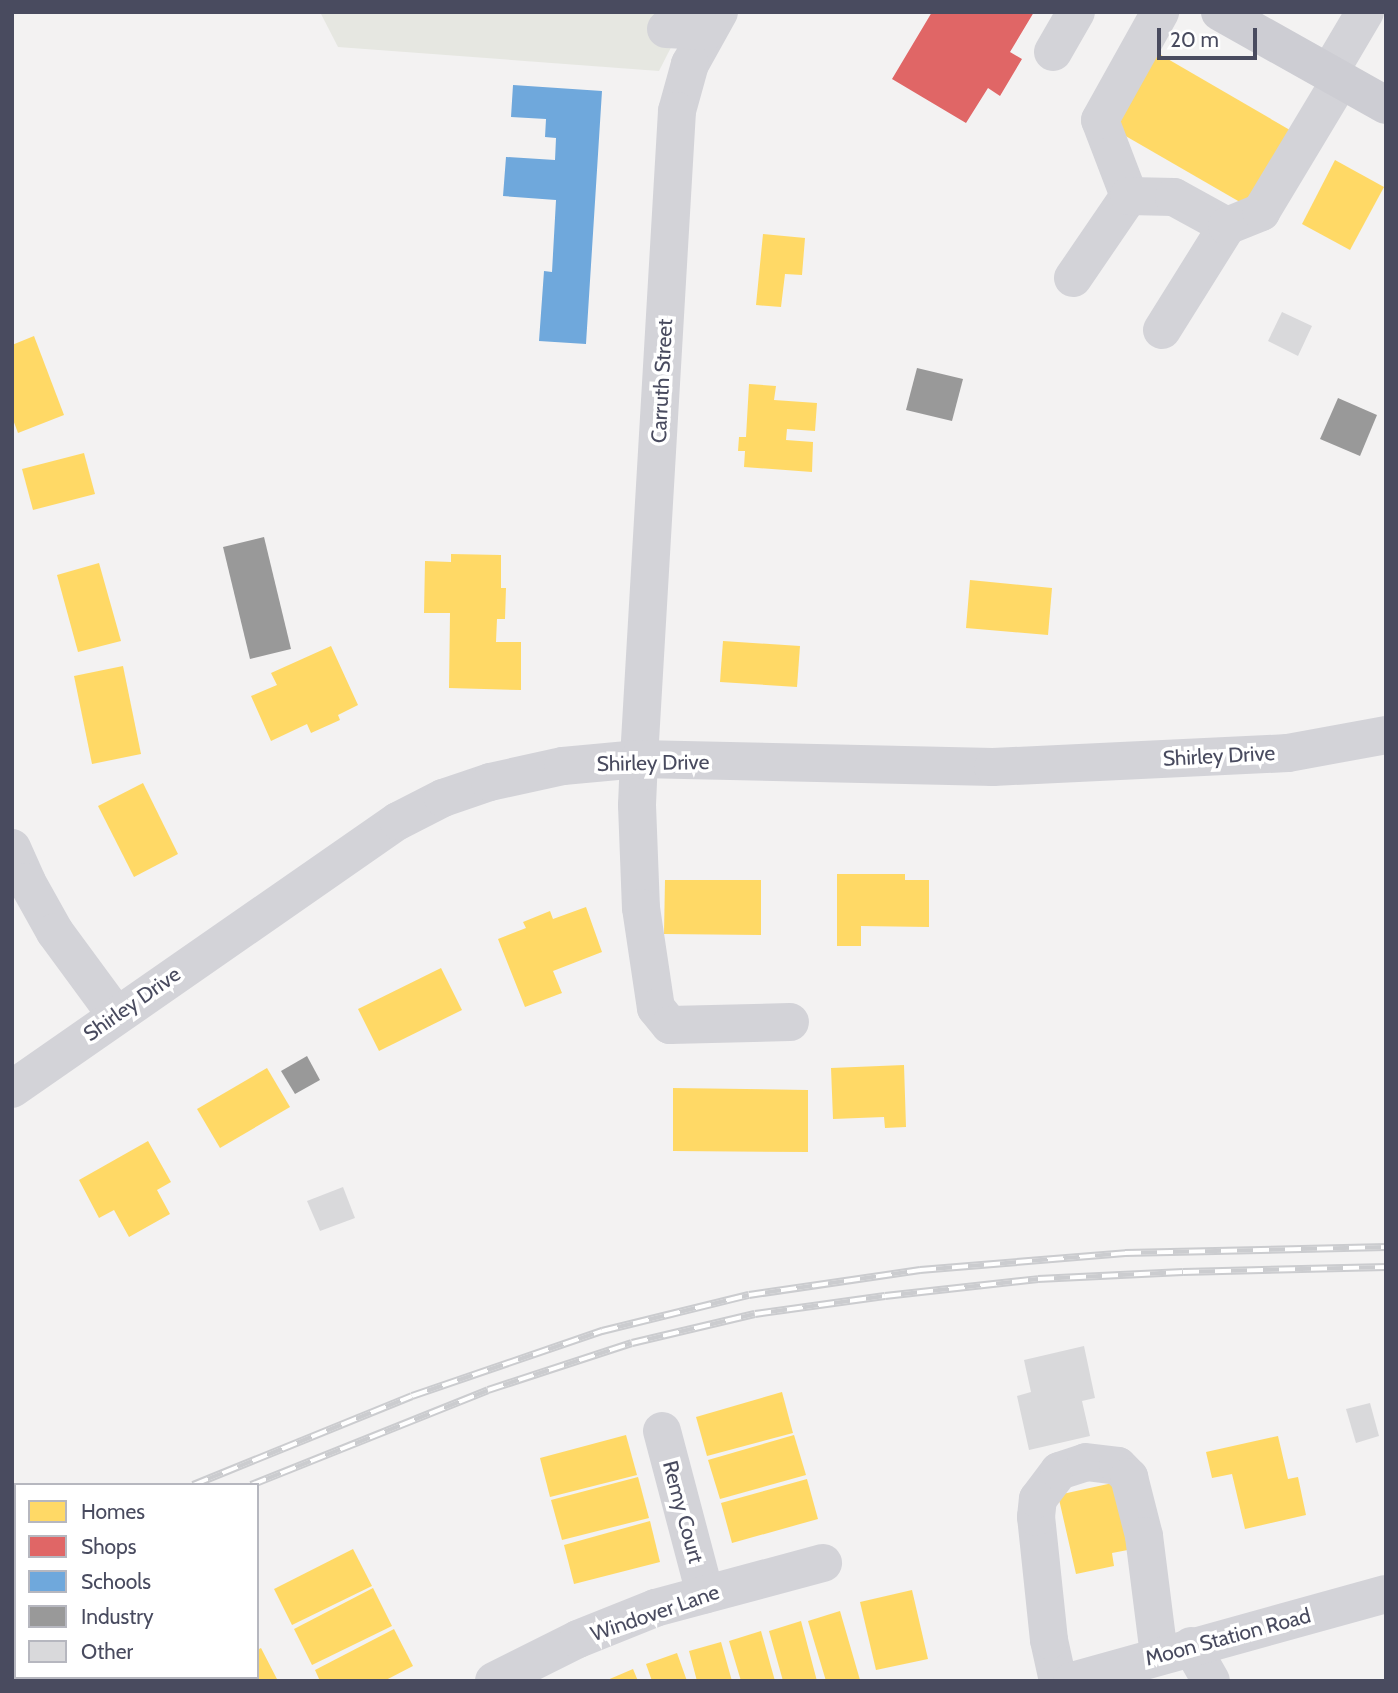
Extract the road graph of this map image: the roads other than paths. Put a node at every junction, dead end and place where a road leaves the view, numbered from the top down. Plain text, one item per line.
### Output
1 (1076, 12) edge
2 (1160, 12) edge
3 (1220, 12) edge
4 (1365, 12) edge
5 (713, 22) edge
6 (666, 29) dead end
7 (1053, 52) dead end
8 (1335, 76) junction
9 (1386, 105) edge
10 (1129, 196) junction
11 (1227, 226) junction
12 (1073, 278) dead end
13 (1162, 330) dead end
14 (1385, 736) edge
15 (639, 759) junction
16 (12, 848) edge
17 (116, 1015) junction
18 (790, 1022) dead end
19 (12, 1089) edge
20 (662, 1431) dead end
21 (823, 1563) dead end
22 (705, 1594) junction
23 (1386, 1594) edge
24 (1175, 1651) junction
25 (494, 1681) edge
26 (1059, 1681) edge
27 (1072, 1681) edge
28 (1211, 1681) edge

1 - 7 street
2 - 10 street
3 - 8 main road
4 - 8 street
5 - 6 street
5 - 15 street, Carruth Street
8 - 9 main road
8 - 11 street
10 - 11 street
10 - 12 street
11 - 13 street
14 - 15 street, Shirley Drive
15 - 17 street, Shirley Drive
15 - 18 street, Carruth Street
16 - 17 street
17 - 19 street, Shirley Drive
20 - 22 street, Remy Court
21 - 22 street, Windover Lane
22 - 25 street, Windover Lane
23 - 24 street, Moon Station Road
24 - 26 street
24 - 27 street, Moon Station Road
24 - 28 street

